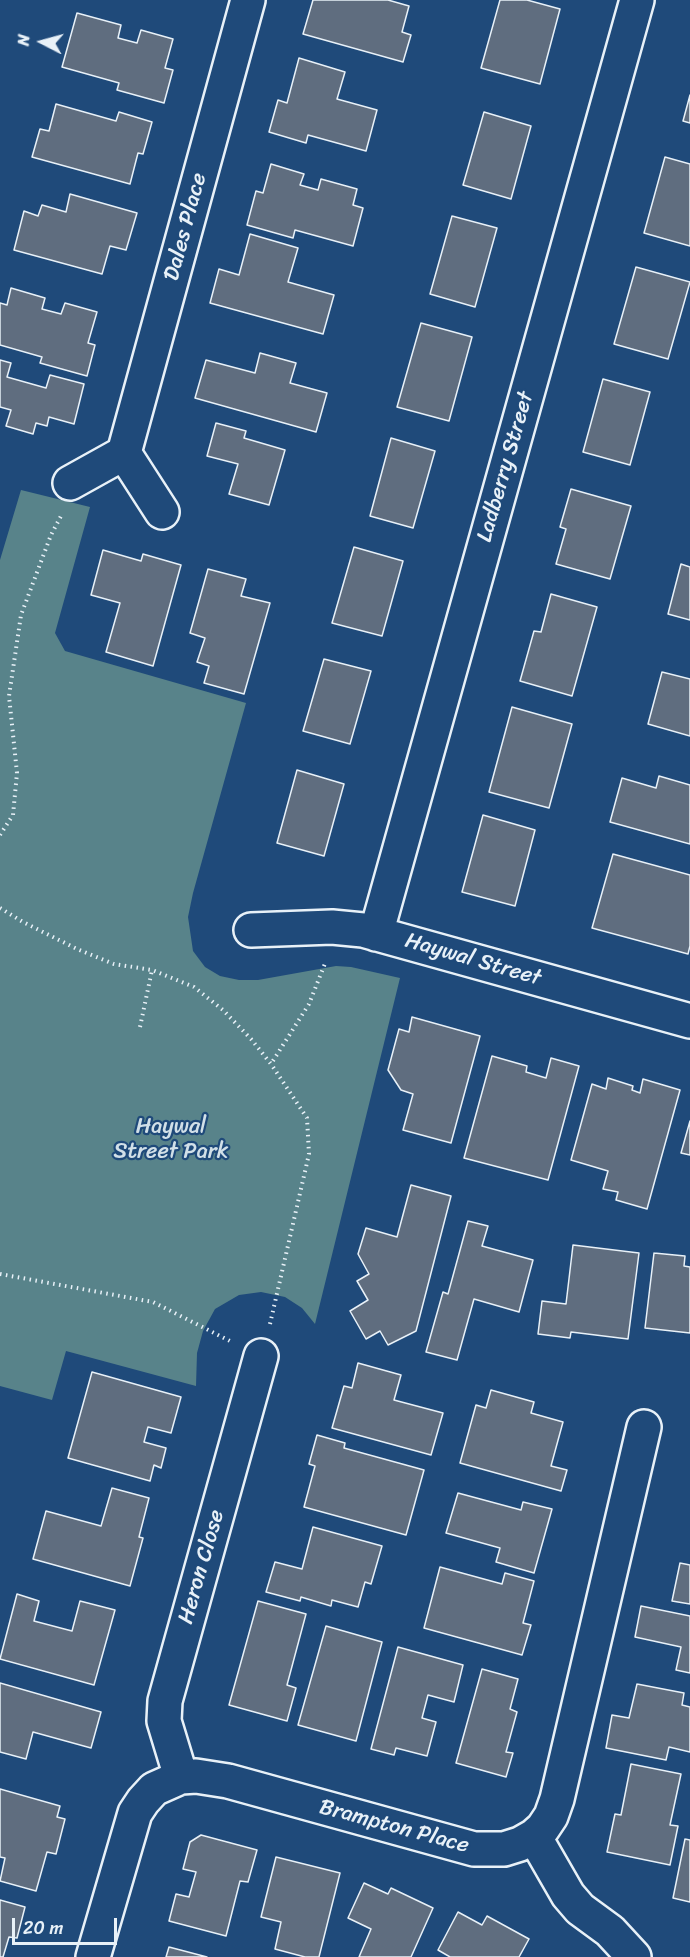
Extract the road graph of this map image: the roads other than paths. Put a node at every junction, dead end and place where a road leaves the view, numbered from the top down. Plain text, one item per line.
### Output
1 (248, 0) edge
2 (637, 0) edge
3 (124, 453) junction
4 (70, 483) road end
5 (162, 512) dead end
6 (251, 930) dead end
7 (376, 934) junction
8 (690, 1021) edge
9 (261, 1356) road end
10 (644, 1427) dead end
11 (181, 1777) junction
12 (534, 1836) junction
13 (93, 1957) edge
14 (634, 1957) edge

1 - 3 street, Dales Place
2 - 7 street, Ladberry Street
3 - 4 street
3 - 5 street
6 - 7 street, Haywal Street
7 - 8 street, Haywal Street
9 - 11 street, Heron Close
10 - 12 street, Brampton Place
11 - 12 street, Brampton Place
11 - 13 street, Brampton Place
12 - 14 street

